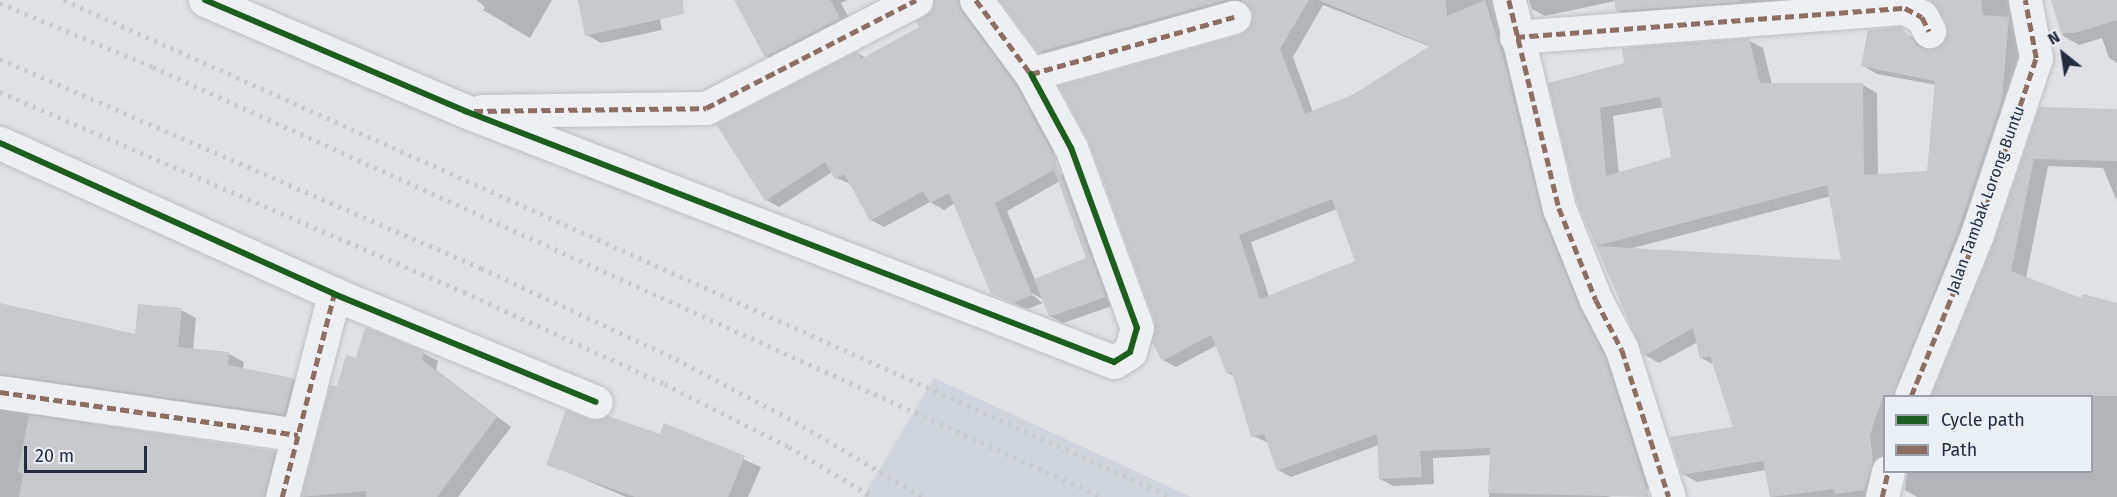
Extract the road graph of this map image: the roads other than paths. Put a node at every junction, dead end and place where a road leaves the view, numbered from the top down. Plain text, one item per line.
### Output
1 (205, 0) edge
2 (916, 0) edge
3 (976, 0) edge
4 (1509, 0) edge
5 (2025, 0) edge
6 (1234, 18) dead end
7 (1929, 31) dead end
8 (1516, 36) junction
9 (1031, 74) junction
10 (465, 111) junction
11 (0, 143) edge
12 (334, 294) junction
13 (0, 392) edge
14 (1911, 395) edge
15 (596, 402) dead end
16 (298, 435) junction
17 (1888, 473) edge
18 (282, 497) edge
19 (1669, 497) edge
20 (1882, 497) edge

1 - 10 street
2 - 10 street
3 - 9 street
4 - 8 street
5 - 14 street, Jalan Tambak Lorong Buntu
6 - 9 street
7 - 8 street
8 - 19 street
9 - 10 street
11 - 12 street
12 - 15 street
12 - 16 street
13 - 16 street
16 - 18 street
17 - 20 street

